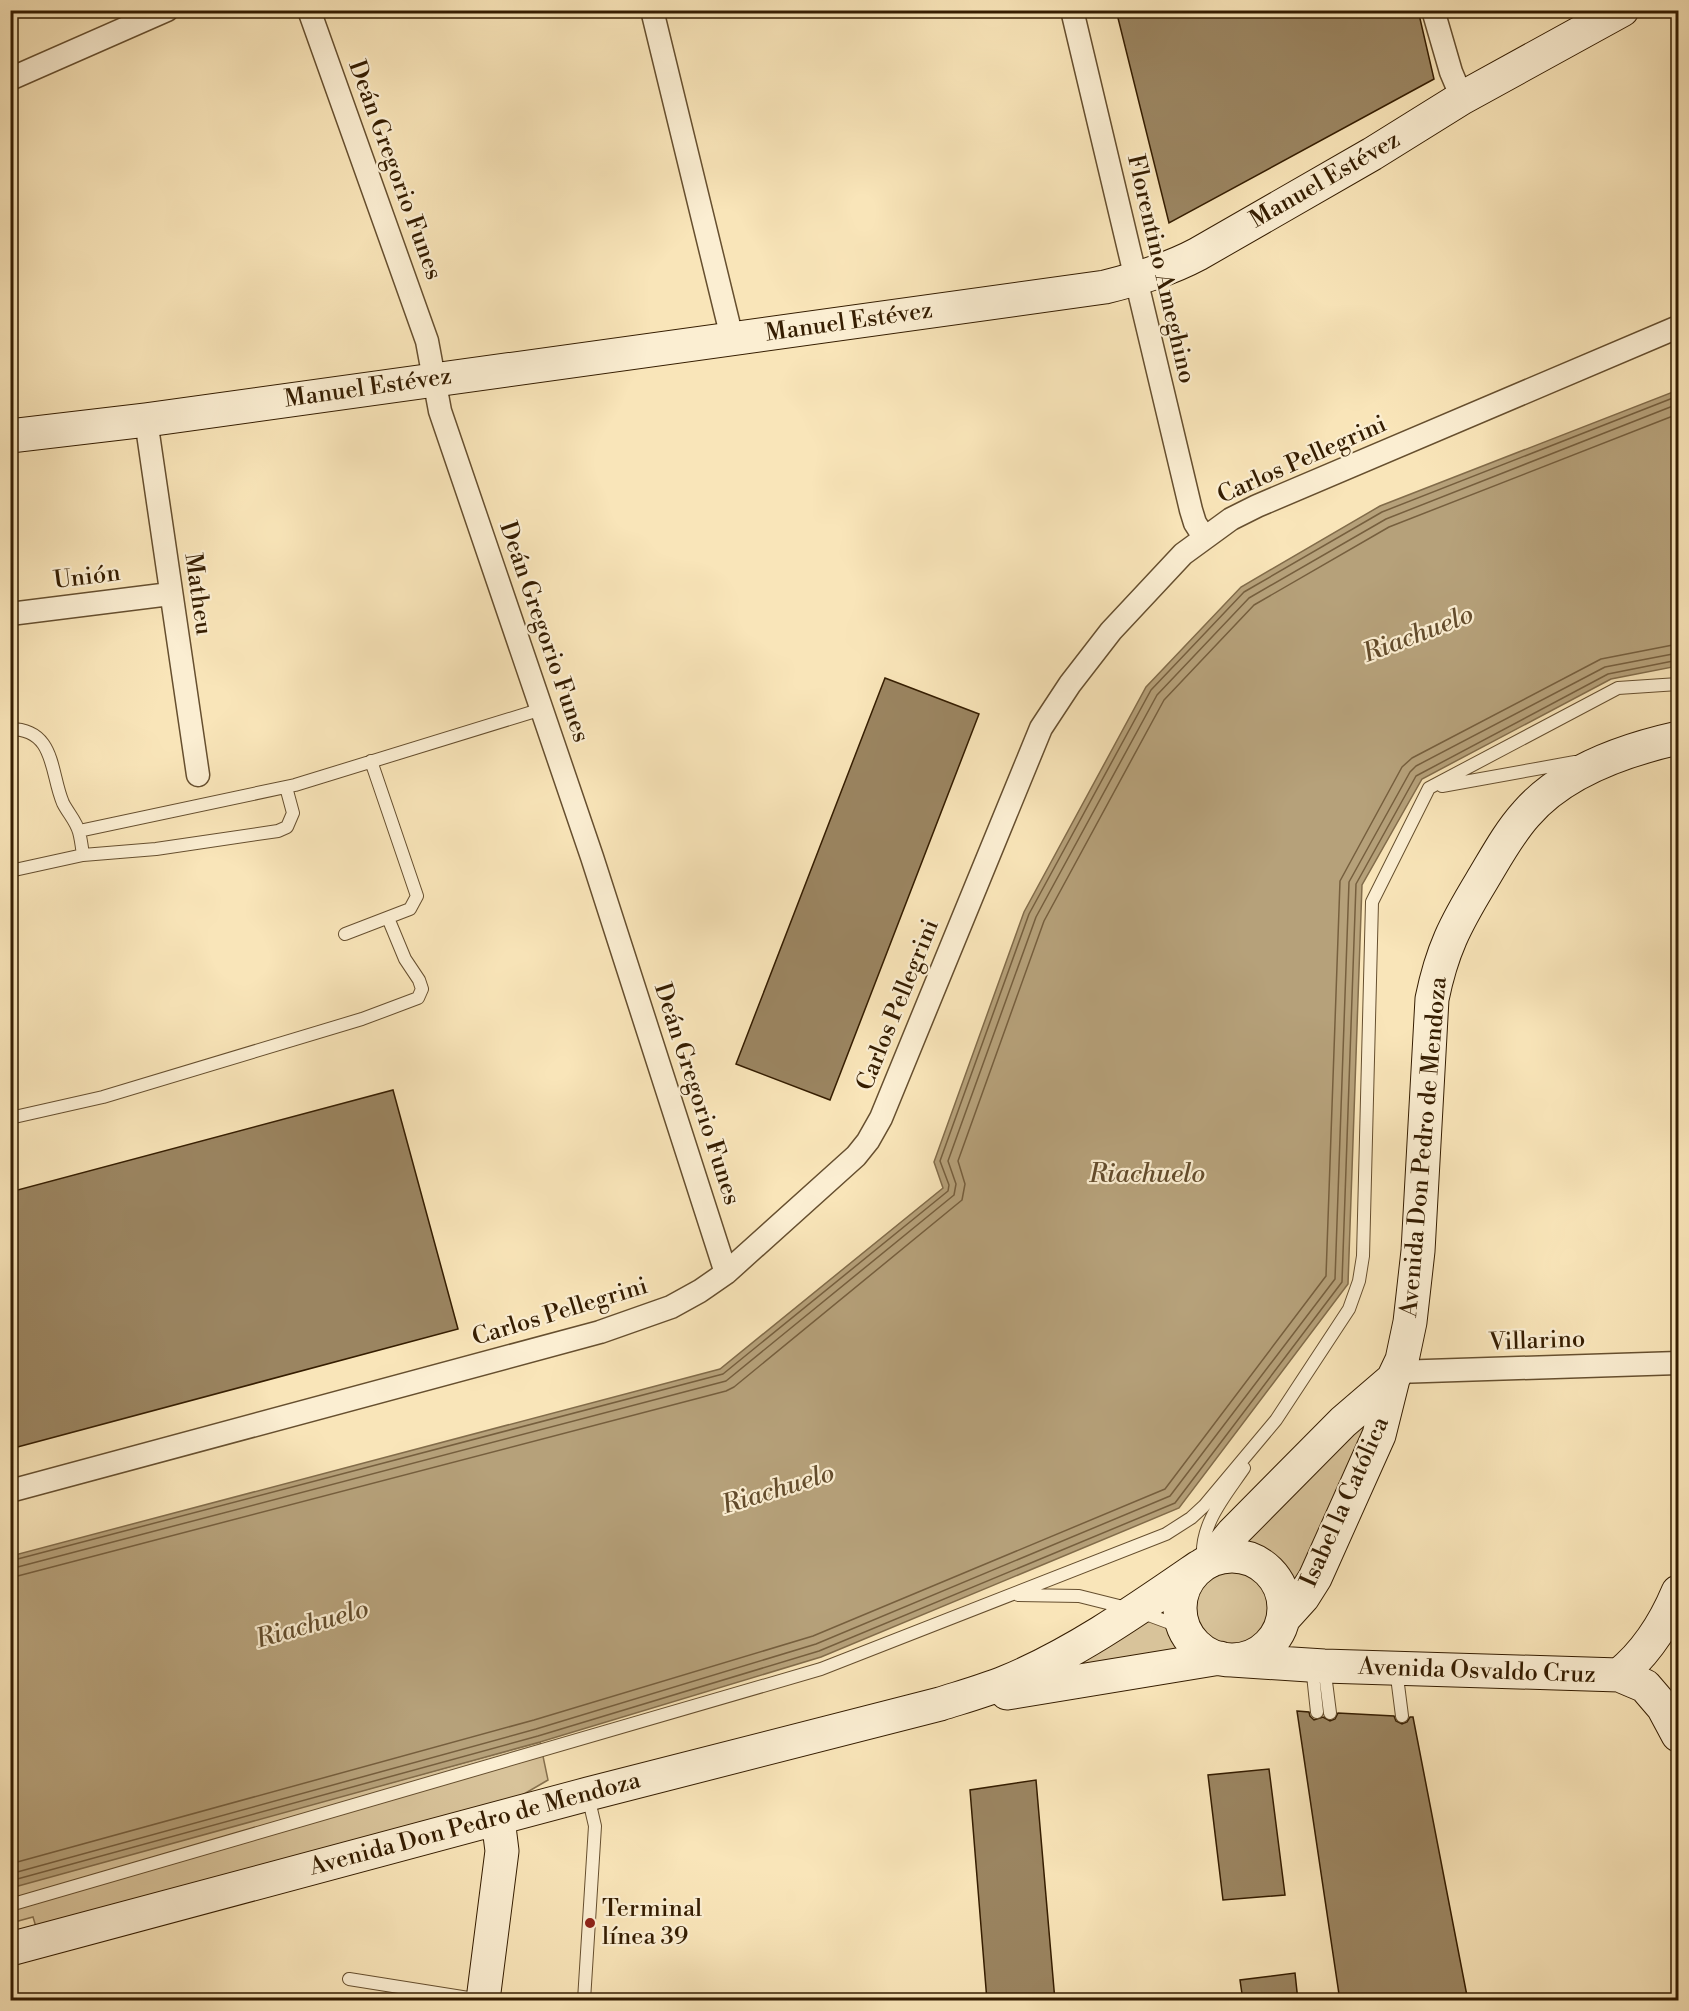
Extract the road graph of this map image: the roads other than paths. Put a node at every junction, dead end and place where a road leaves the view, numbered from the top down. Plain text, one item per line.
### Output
1 (166, 10) edge
2 (309, 10) edge
3 (652, 10) edge
4 (1071, 10) edge
5 (1434, 10) edge
6 (1622, 10) edge
7 (10, 78) edge
8 (1462, 98) junction
9 (1136, 279) junction
10 (1678, 327) edge
11 (732, 338) junction
12 (435, 379) junction
13 (146, 420) junction
14 (10, 436) edge
15 (1204, 537) junction
16 (170, 594) junction
17 (10, 614) edge
18 (1678, 684) edge
19 (542, 709) junction
20 (10, 729) edge
21 (1678, 738) edge
22 (1629, 752) junction
23 (371, 761) junction
24 (198, 775) dead end
25 (286, 787) junction
26 (1429, 789) junction
27 (79, 831) junction
28 (83, 855) junction
29 (10, 871) edge
30 (388, 918) junction
31 (345, 934) dead end
32 (10, 1118) edge
33 (726, 1273) junction
34 (1678, 1364) edge
35 (1395, 1376) junction
36 (1276, 1420) junction
37 (10, 1491) edge
38 (1204, 1564) junction
39 (1678, 1592) edge
40 (1011, 1595) junction
41 (1134, 1610) junction
42 (1284, 1619) junction
43 (1184, 1628) junction
44 (1678, 1646) edge
45 (1226, 1659) junction
46 (1324, 1666) junction
47 (1396, 1668) junction
48 (1625, 1670) junction
49 (940, 1704) junction
50 (1323, 1712) dead end
51 (1402, 1716) dead end
52 (1676, 1727) edge
53 (588, 1794) junction
54 (498, 1819) junction
55 (10, 1905) edge
56 (12, 1948) edge
57 (349, 1979) dead end
58 (482, 2001) edge
59 (584, 2001) edge

1 - 7 street
2 - 12 street, Deán Gregorio Funes
3 - 11 street
4 - 9 street, Florentino Ameghino
5 - 8 street
6 - 8 main road, Manuel Estévez
8 - 9 main road, Manuel Estévez
9 - 11 main road, Manuel Estévez
9 - 15 street, Florentino Ameghino
10 - 15 street, Carlos Pellegrini
11 - 12 main road, Manuel Estévez
12 - 13 main road, Manuel Estévez
12 - 19 street, Deán Gregorio Funes
13 - 14 main road, Manuel Estévez
13 - 16 street, Matheu
15 - 33 street, Carlos Pellegrini
16 - 17 street, Unión
16 - 24 street, Matheu
18 - 26 lane
19 - 23 lane
19 - 33 street, Deán Gregorio Funes
20 - 27 lane
21 - 22 main road, Avenida Don Pedro de Mendoza
22 - 26 lane
22 - 35 main road, Avenida Don Pedro de Mendoza
23 - 25 lane
23 - 30 lane
25 - 27 lane
25 - 28 lane
26 - 36 lane
27 - 28 lane
28 - 29 lane
30 - 31 lane
30 - 32 lane
33 - 37 street, Carlos Pellegrini
34 - 35 street, Villarino
35 - 38 main road, Avenida Don Pedro de Mendoza
35 - 42 main road, Isabel la Católica
36 - 38 lane
36 - 40 lane
38 - 41 main road, Avenida Don Pedro de Mendoza
38 - 42 main road
38 - 43 main road
39 - 48 main road
40 - 41 lane
40 - 55 lane
41 - 43 lane
41 - 49 main road, Avenida Don Pedro de Mendoza
42 - 45 main road
42 - 46 main road, Avenida Osvaldo Cruz
43 - 45 main road
44 - 48 main road, Avenida Osvaldo Cruz
45 - 46 main road, Avenida Osvaldo Cruz
45 - 49 main road, Avenida Don Pedro de Mendoza
46 - 47 main road, Avenida Osvaldo Cruz
46 - 50 lane
47 - 48 main road, Avenida Osvaldo Cruz
47 - 51 lane
48 - 52 main road
49 - 53 main road, Avenida Don Pedro de Mendoza
53 - 54 main road, Avenida Don Pedro de Mendoza
53 - 59 lane
54 - 56 main road, Avenida Don Pedro de Mendoza
54 - 58 main road
57 - 58 lane

